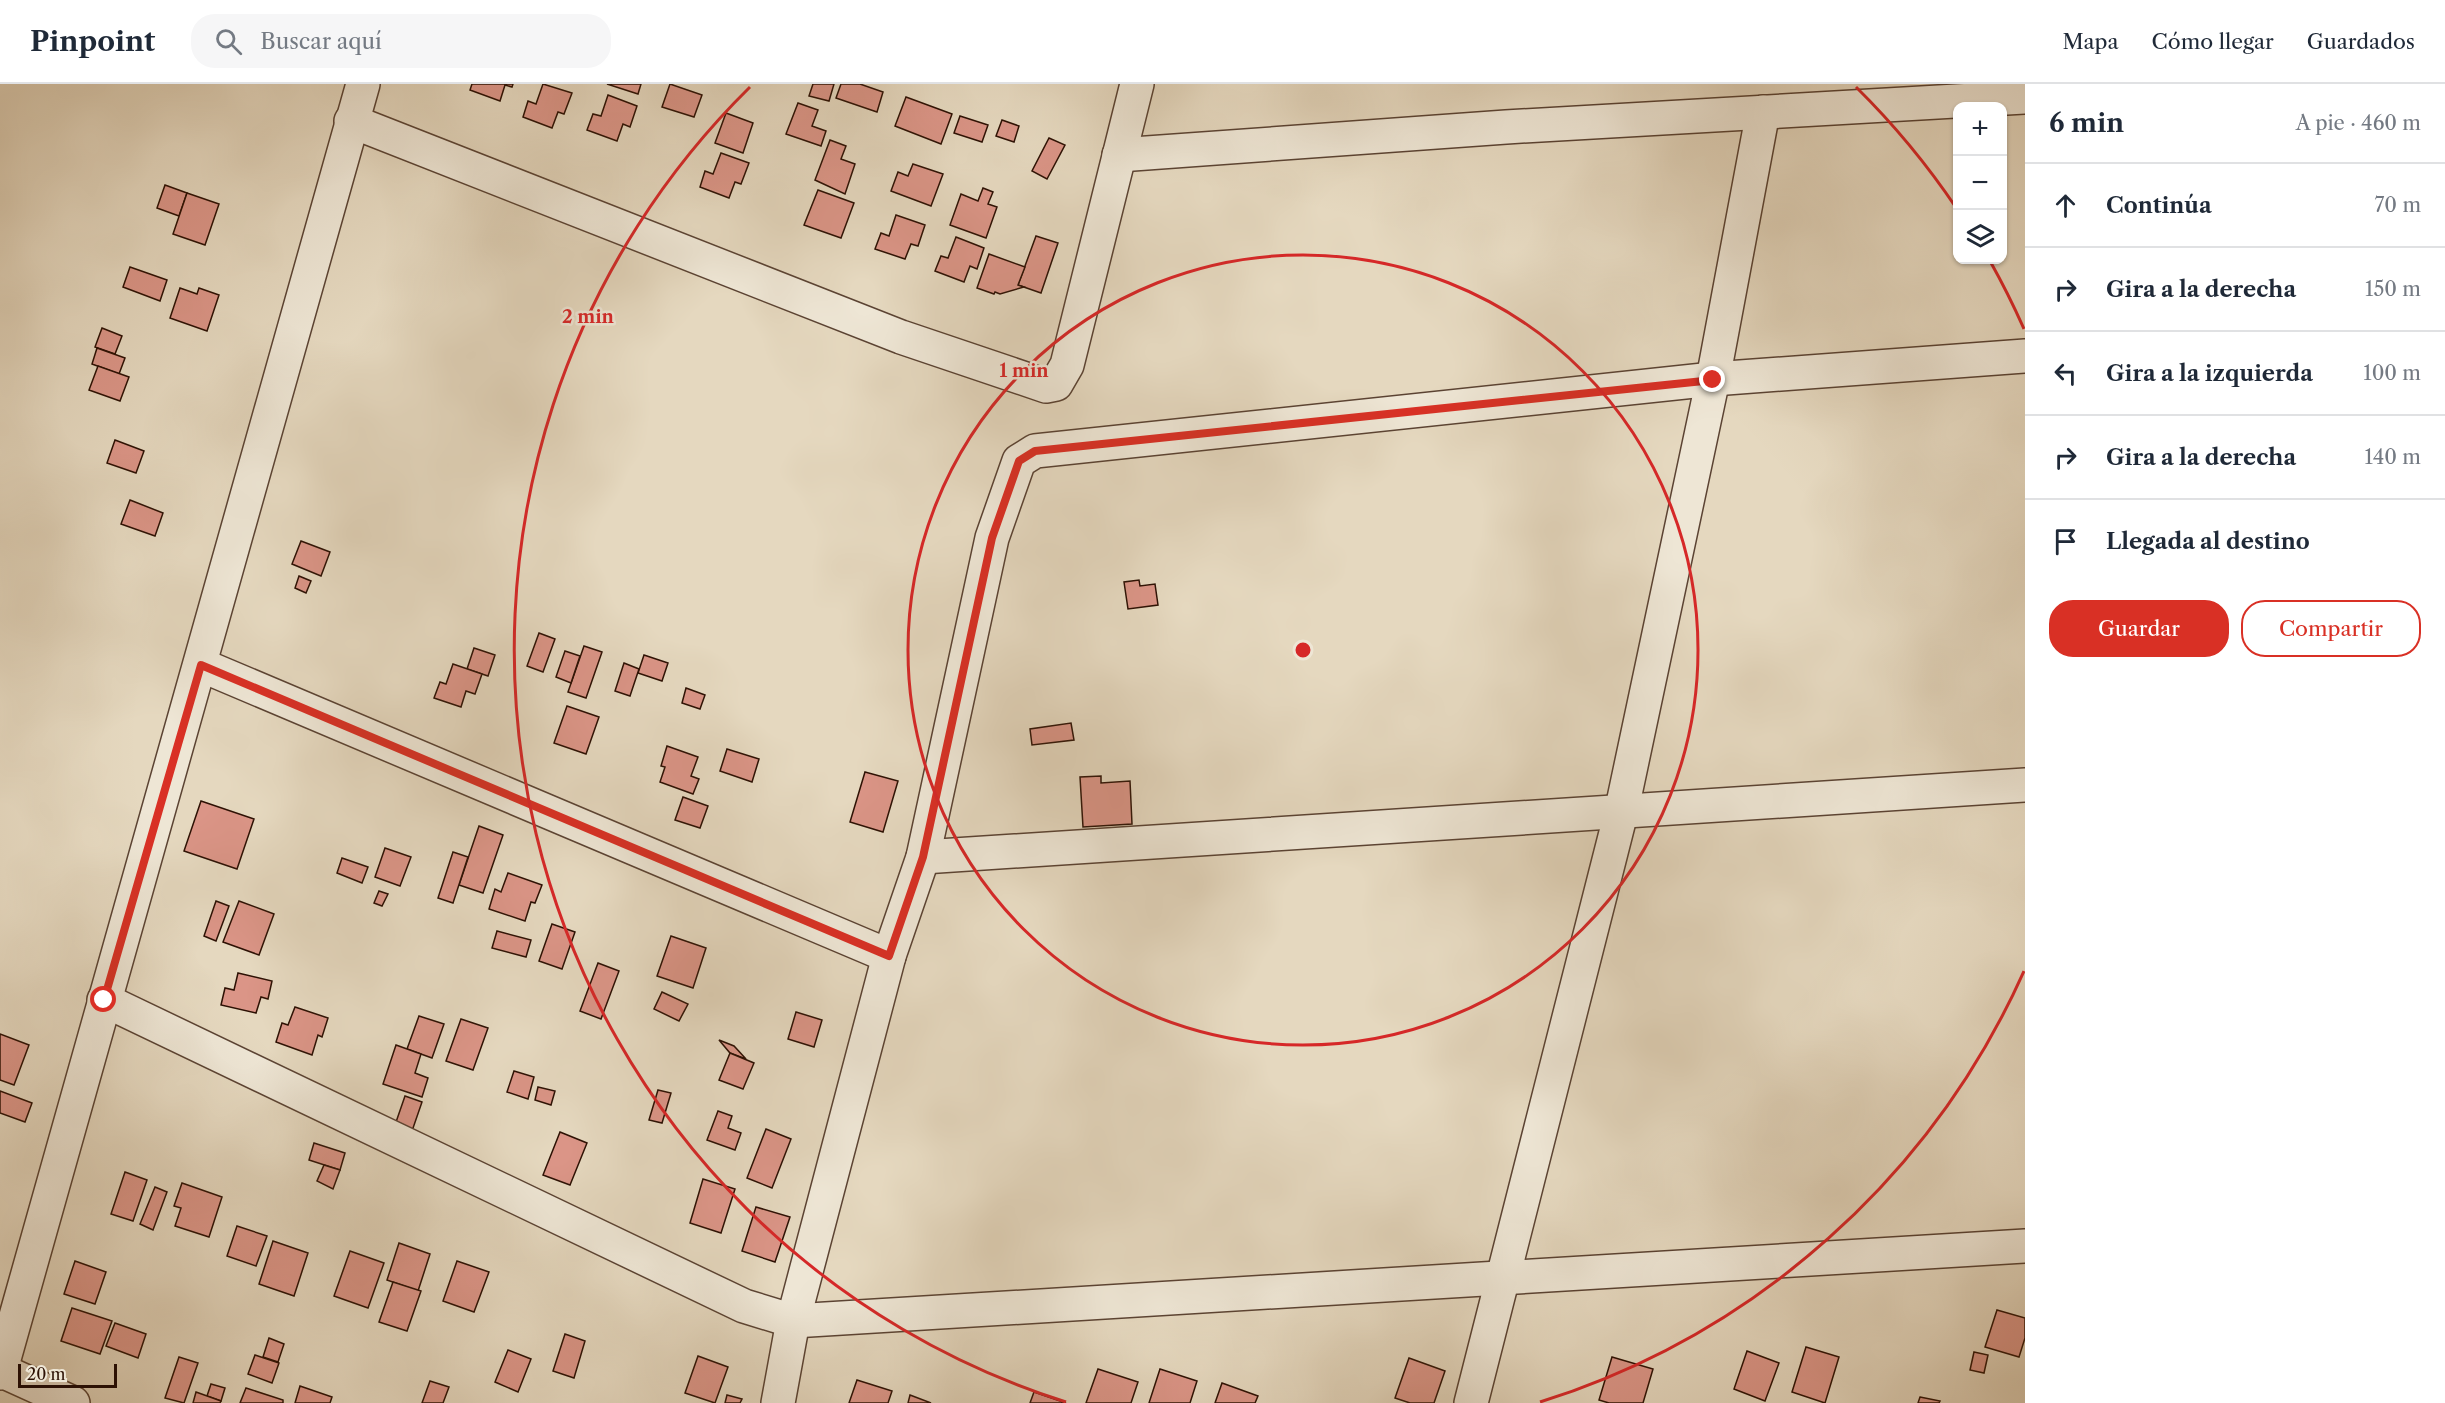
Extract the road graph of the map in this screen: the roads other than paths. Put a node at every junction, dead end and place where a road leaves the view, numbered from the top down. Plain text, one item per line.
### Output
1 (363, 84) edge
2 (1137, 84) edge
3 (2025, 97) edge
4 (1763, 112) junction
5 (351, 121) junction
6 (1119, 155) junction
7 (2025, 356) edge
8 (1713, 380) junction
9 (201, 665) junction
10 (2025, 785) edge
11 (1621, 813) junction
12 (923, 857) junction
13 (889, 956) junction
14 (104, 1000) junction
15 (2025, 1246) edge
16 (1504, 1276) junction
17 (793, 1321) junction
18 (0, 1371) edge
19 (73, 1403) edge
20 (778, 1403) edge
21 (1471, 1403) edge

1 - 5 street
2 - 6 street
3 - 4 street
4 - 6 street
4 - 8 street
5 - 6 street
5 - 9 street
7 - 8 street
8 - 11 street
8 - 12 street
9 - 13 street
9 - 14 street
10 - 11 street
11 - 12 street
11 - 16 street
12 - 13 street
13 - 17 street
14 - 17 street
14 - 18 street
15 - 16 street
16 - 17 street
16 - 21 street
17 - 20 street
18 - 19 street

